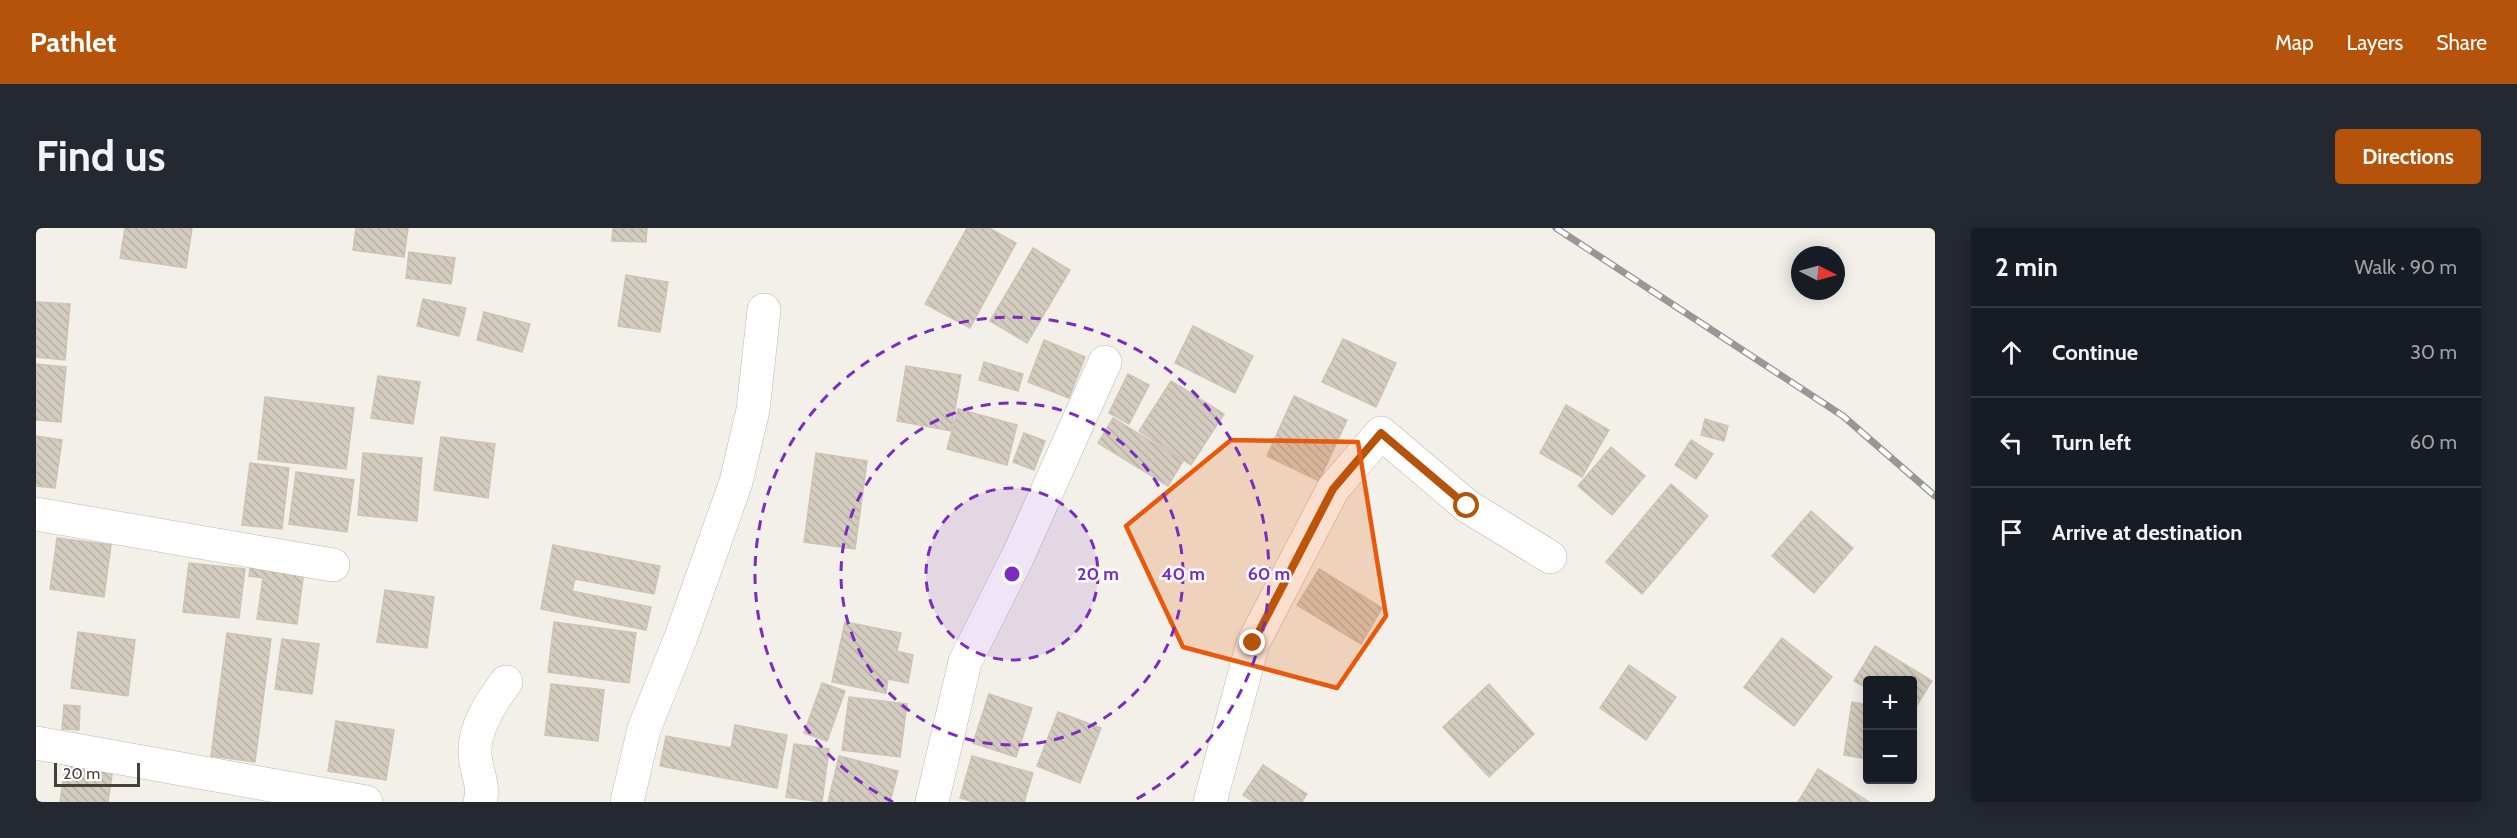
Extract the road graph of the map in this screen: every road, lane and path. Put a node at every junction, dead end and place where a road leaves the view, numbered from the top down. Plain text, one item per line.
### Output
1 (764, 310) dead end
2 (1105, 363) dead end
3 (36, 514) edge
4 (1550, 557) dead end
5 (333, 565) dead end
6 (506, 682) dead end
7 (36, 743) edge
8 (202, 788) edge
9 (366, 802) edge
10 (480, 802) edge
11 (627, 802) edge
12 (932, 802) edge
13 (1210, 802) edge

1 - 11 street
2 - 12 street
3 - 5 street
4 - 13 street
6 - 10 street
7 - 8 street
8 - 9 street

